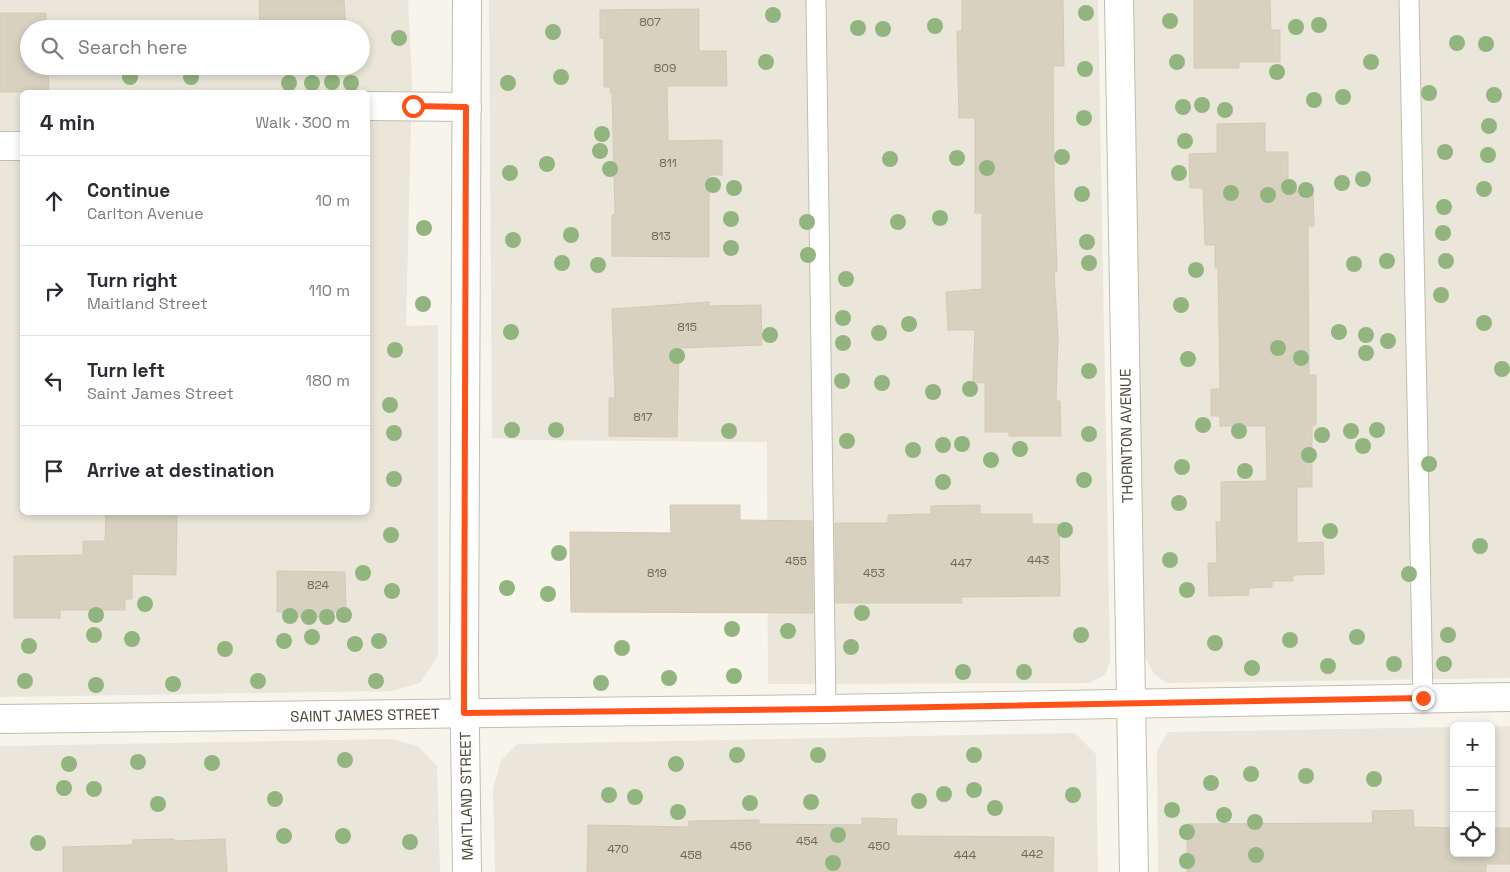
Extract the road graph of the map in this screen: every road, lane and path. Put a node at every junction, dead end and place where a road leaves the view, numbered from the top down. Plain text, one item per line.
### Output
1 (467, 0) edge
2 (816, 0) edge
3 (1120, 0) edge
4 (1409, 0) edge
5 (370, 106) edge
6 (466, 107) junction
7 (0, 146) edge
8 (20, 146) edge
9 (1510, 697) edge
10 (1423, 698) junction
11 (1131, 704) junction
12 (826, 709) junction
13 (464, 713) junction
14 (0, 719) edge
15 (467, 872) edge
16 (1134, 872) edge

1 - 6 street, MAITLAND STREET
2 - 12 lane
3 - 11 street, THORNTON AVENUE
4 - 10 lane
5 - 6 street
6 - 13 street, MAITLAND STREET
7 - 8 street
9 - 10 street, SAINT JAMES STREET
10 - 11 street, SAINT JAMES STREET
11 - 12 street, SAINT JAMES STREET
11 - 16 street, THORNTON AVENUE
12 - 13 street, SAINT JAMES STREET
13 - 14 street, SAINT JAMES STREET
13 - 15 street, MAITLAND STREET

